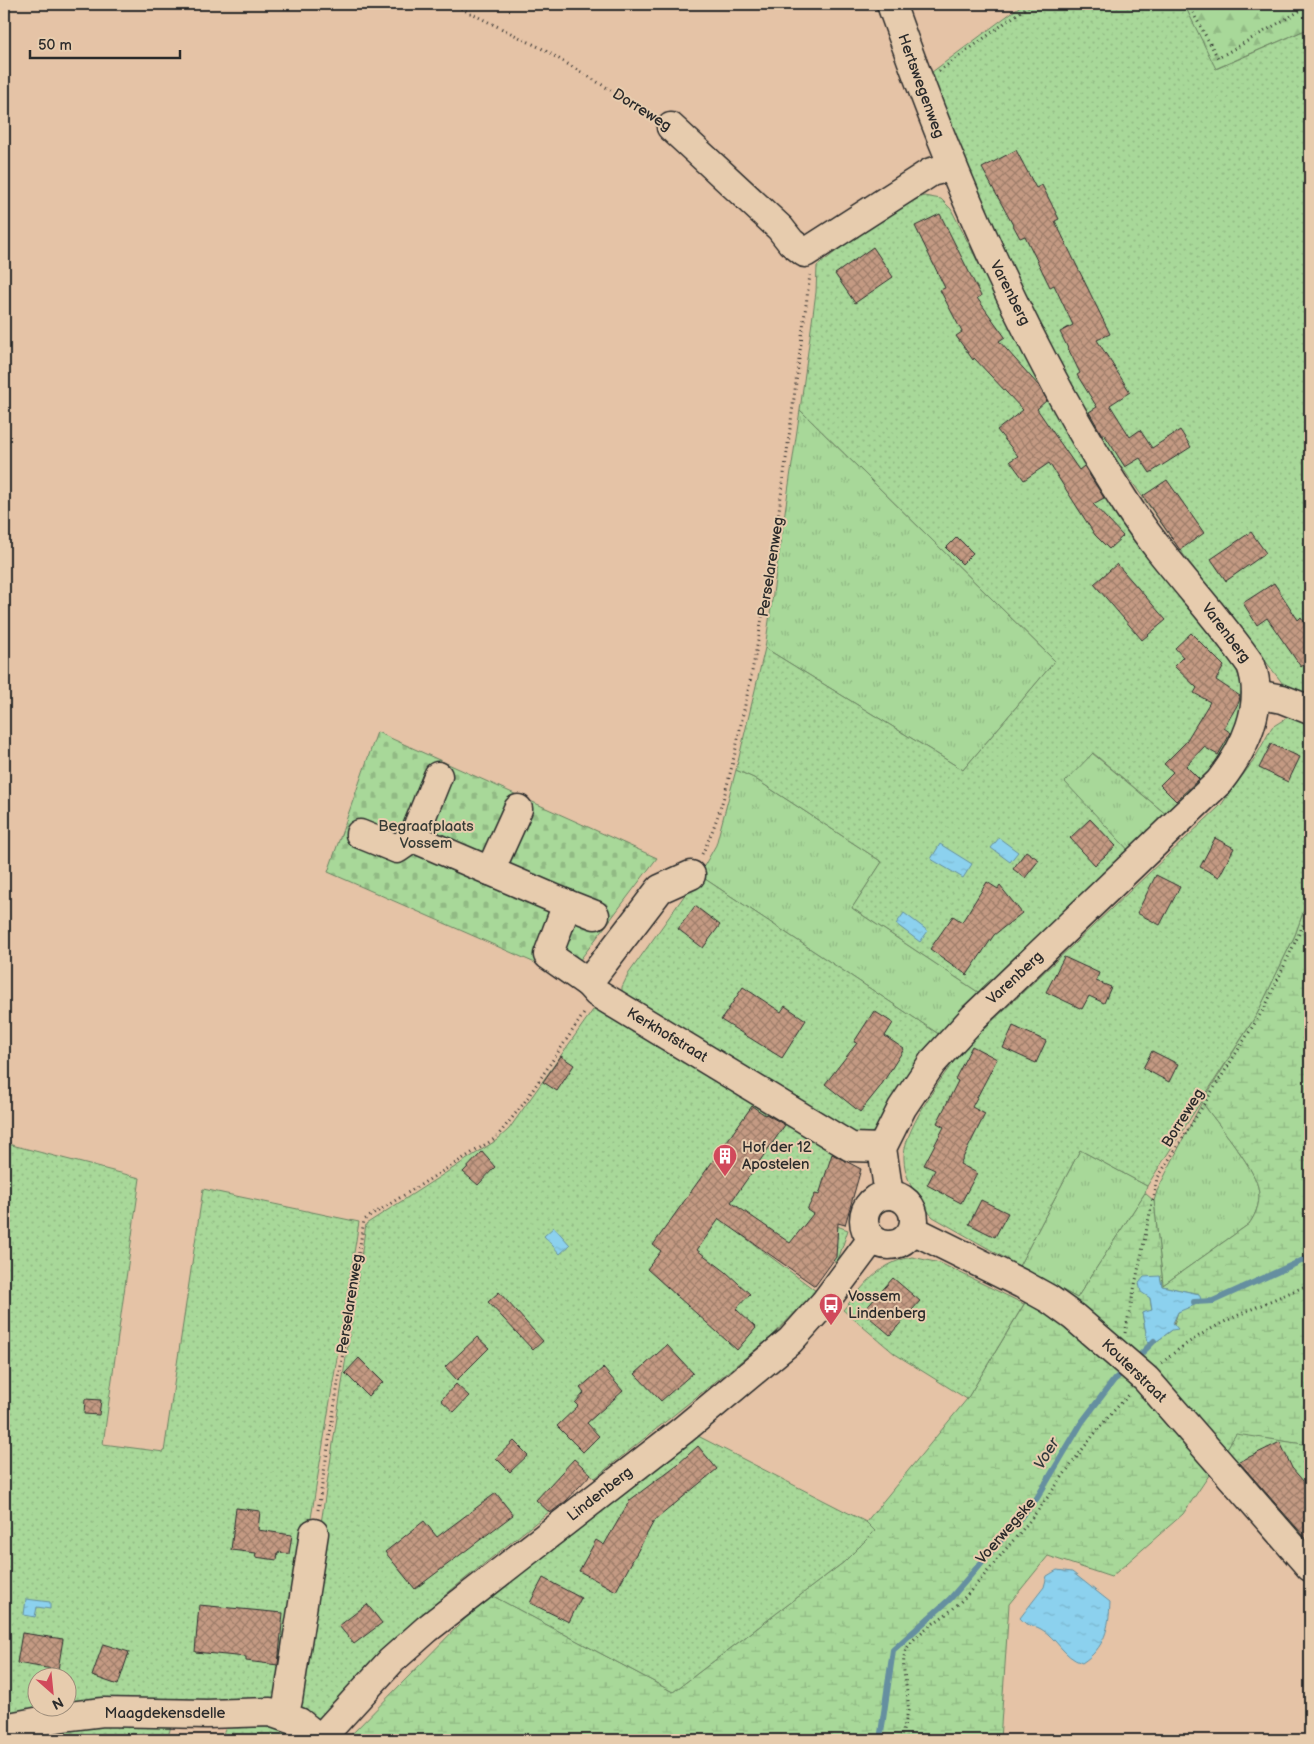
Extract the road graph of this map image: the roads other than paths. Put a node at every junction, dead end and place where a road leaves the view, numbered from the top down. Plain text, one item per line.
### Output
1 (891, 4) edge
2 (671, 126) road end
3 (952, 167) junction
4 (1256, 694) junction
5 (1310, 710) edge
6 (438, 776) dead end
7 (518, 809) dead end
8 (360, 834) dead end
9 (413, 838) junction
10 (490, 871) junction
11 (691, 875) road end
12 (567, 904) junction
13 (595, 914) dead end
14 (593, 988) junction
15 (882, 1148) junction
16 (889, 1194) junction
17 (913, 1230) junction
18 (872, 1239) junction
19 (314, 1533) road end
20 (1310, 1567) edge
21 (284, 1716) junction
22 (4, 1728) edge
23 (319, 1740) edge

1 - 3 street, Hertswegenweg
2 - 3 street, Dorreweg
3 - 4 street, Varenberg
4 - 5 street
4 - 15 street, Varenberg
6 - 9 street
7 - 10 street
8 - 9 street
9 - 10 street
10 - 12 street
11 - 14 street
12 - 13 street
12 - 14 street, Kerkhofstraat
14 - 15 street, Kerkhofstraat
15 - 16 street
16 - 17 street
16 - 18 street
17 - 18 street
17 - 20 street, Kouterstraat
18 - 23 street, Lindenberg
19 - 21 street
21 - 22 street, Maagdekensdelle
21 - 23 street, Maagdekensdelle

